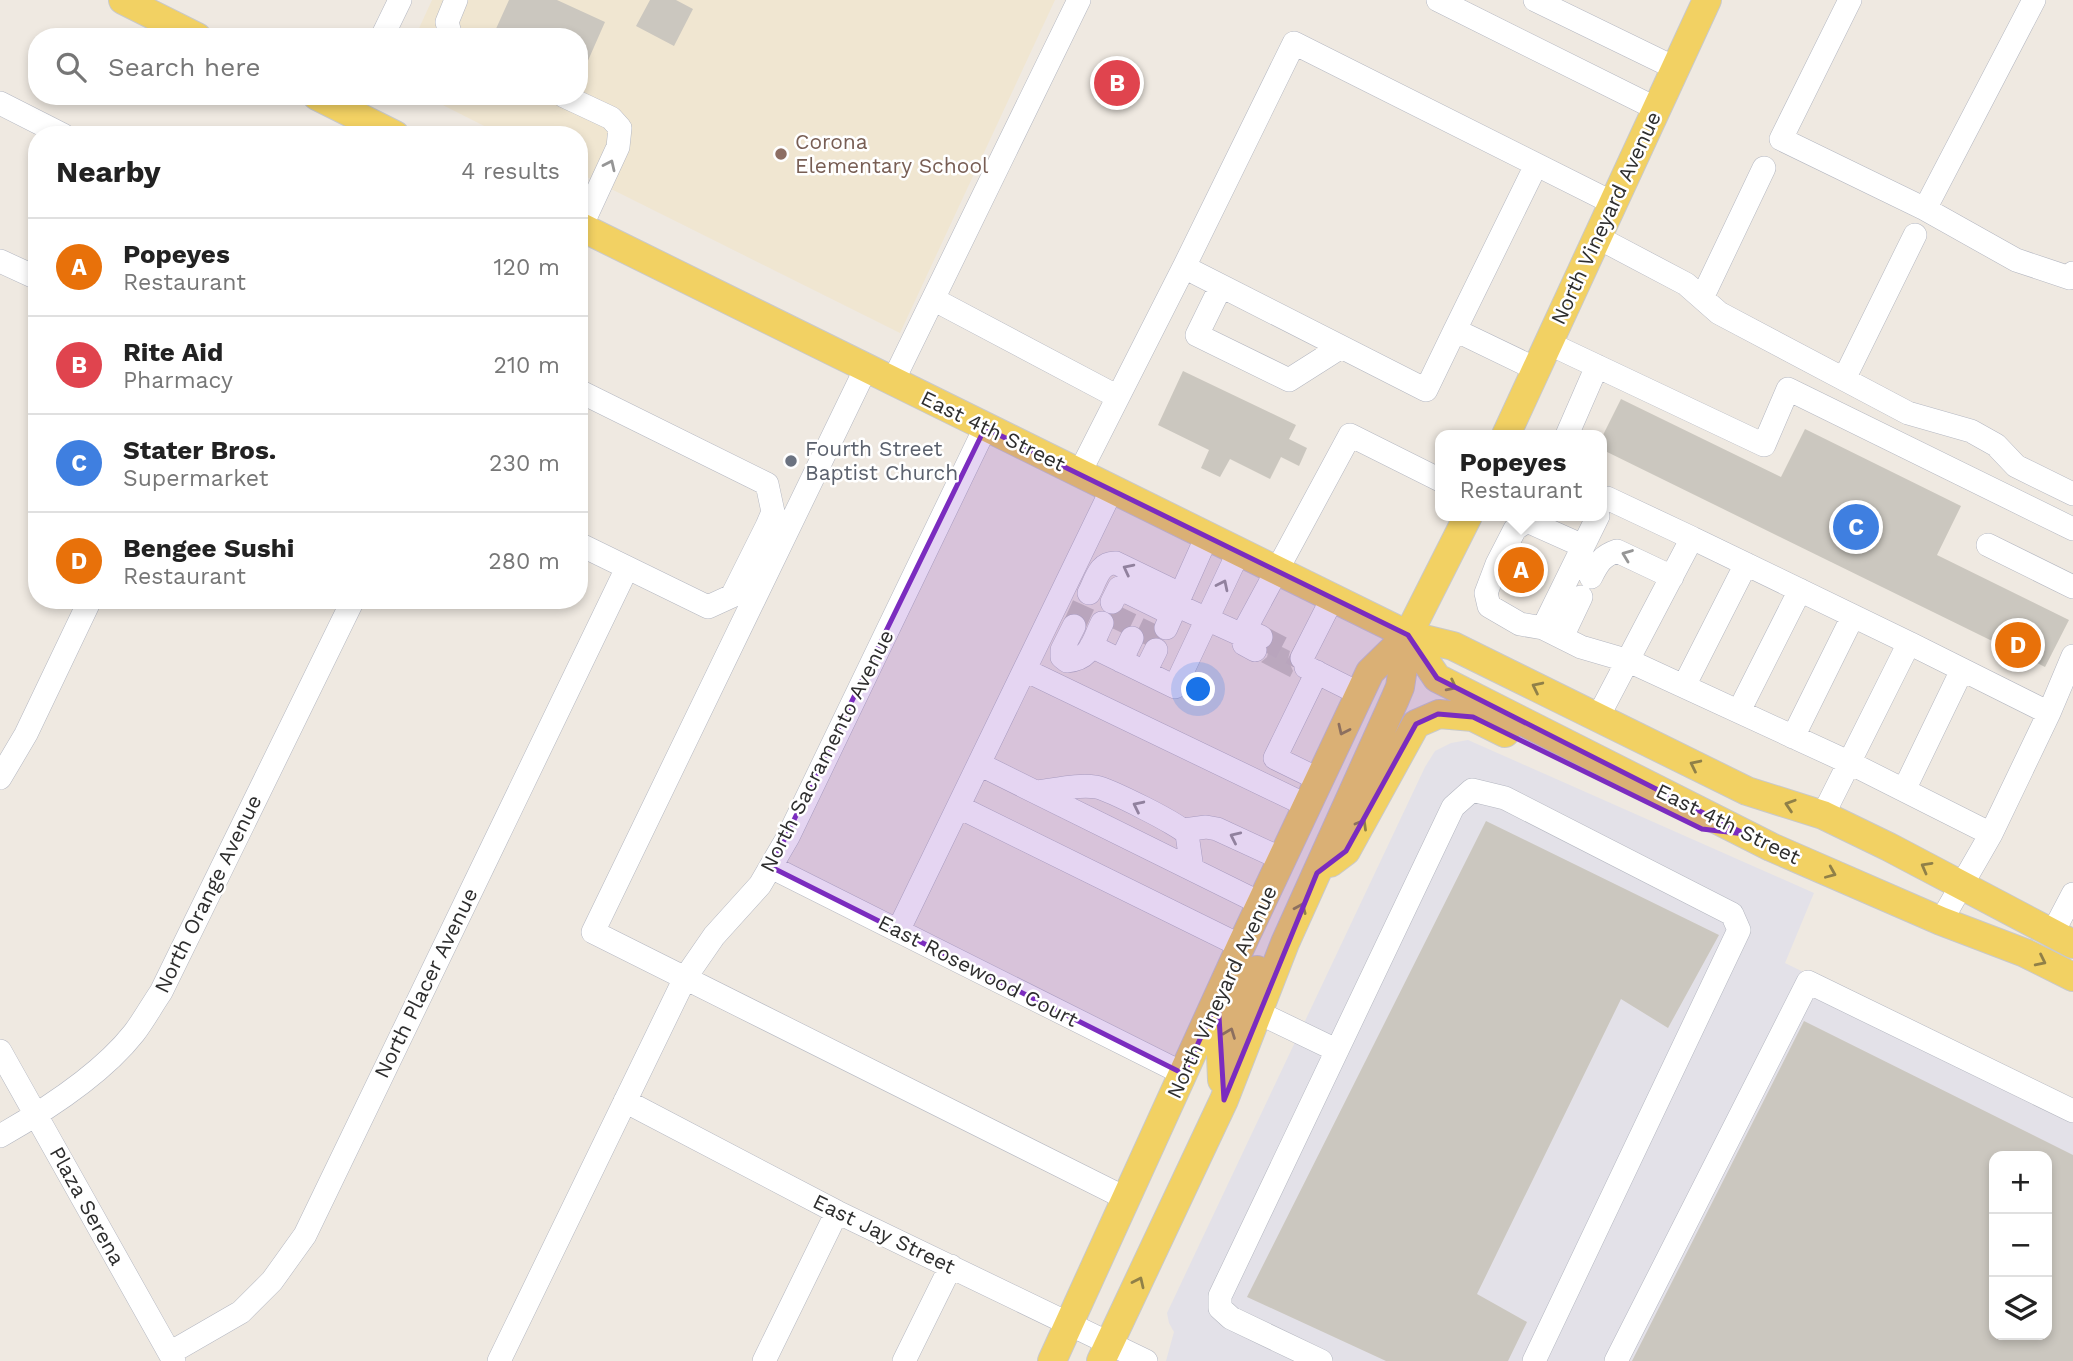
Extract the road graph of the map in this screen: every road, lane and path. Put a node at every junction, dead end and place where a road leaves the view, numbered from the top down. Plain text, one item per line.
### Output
1 (123, 0) edge
2 (400, 0) edge
3 (456, 0) edge
4 (1080, 0) edge
5 (1438, 0) edge
6 (1535, 0) edge
7 (1707, 0) edge
8 (1850, 0) edge
9 (2034, 0) edge
10 (179, 28) edge
11 (386, 28) edge
12 (447, 28) edge
13 (1675, 68) junction
14 (0, 103) edge
15 (353, 105) edge
16 (583, 105) edge
17 (1657, 108) junction
18 (45, 126) edge
19 (382, 126) edge
20 (1536, 165) junction
21 (1764, 169) dead end
22 (1613, 203) junction
23 (588, 209) edge
24 (1925, 209) junction
25 (588, 230) edge
26 (1915, 235) dead end
27 (1597, 237) junction
28 (0, 261) edge
29 (1184, 267) junction
30 (2073, 273) edge
31 (28, 274) edge
32 (1221, 286) junction
33 (1702, 298) junction
34 (933, 299) junction
35 (1455, 330) junction
36 (1342, 347) junction
37 (1542, 356) junction
38 (1597, 366) junction
39 (866, 368) junction
40 (1844, 379) junction
41 (893, 381) junction
42 (588, 395) edge
43 (1118, 397) junction
44 (985, 428) junction
45 (1508, 430) edge
46 (1569, 430) edge
47 (1079, 474) junction
48 (1435, 478) edge
49 (1112, 489) junction
50 (2073, 494) edge
51 (1607, 519) edge
52 (1465, 521) edge
53 (1527, 521) edge
54 (1594, 521) edge
55 (2073, 529) edge
56 (1207, 536) junction
57 (1692, 538) junction
58 (1988, 545) dead end
59 (588, 548) edge
60 (1239, 551) junction
61 (1746, 564) junction
62 (627, 568) junction
63 (1279, 570) junction
64 (1672, 577) junction
65 (2073, 587) edge
66 (1800, 590) junction
67 (1089, 593) tunnel mouth
68 (1333, 597) junction
69 (86, 609) edge
70 (349, 609) edge
71 (1853, 616) junction
72 (1145, 618) junction
73 (1206, 619) junction
74 (1074, 626) tunnel mouth
75 (1552, 633) junction
76 (1408, 635) junction
77 (1909, 643) junction
78 (2073, 656) edge
79 (1119, 660) junction
80 (1629, 661) junction
81 (1304, 665) junction
82 (1025, 670) junction
83 (1962, 670) junction
84 (1684, 686) junction
85 (1360, 694) junction
86 (1739, 711) junction
87 (2049, 713) junction
88 (1598, 717) junction
89 (1793, 737) junction
90 (1848, 762) junction
91 (979, 764) junction
92 (0, 778) edge
93 (1320, 780) junction
94 (1904, 790) junction
95 (1036, 792) junction
96 (1308, 806) junction
97 (959, 807) junction
98 (1823, 815) junction
99 (1184, 830) junction
100 (1745, 834) junction
101 (1991, 834) junction
102 (1282, 859) junction
103 (771, 867) junction
104 (1192, 869) junction
105 (1317, 873) junction
106 (1961, 886) junction
107 (2073, 894) edge
108 (1262, 904) junction
109 (1941, 921) junction
110 (898, 931) junction
111 (2063, 939) edge
112 (1241, 946) junction
113 (2073, 977) edge
114 (685, 978) junction
115 (1259, 1013) junction
116 (1336, 1050) junction
117 (0, 1051) edge
118 (1184, 1074) junction
119 (1224, 1100) junction
120 (625, 1101) junction
121 (2073, 1111) edge
122 (36, 1116) junction
123 (0, 1136) edge
124 (1127, 1199) junction
125 (837, 1212) junction
126 (951, 1266) junction
127 (1069, 1324) junction
128 (1105, 1352) edge
129 (172, 1357) edge
130 (499, 1361) edge
131 (764, 1361) edge
132 (904, 1361) edge
133 (1052, 1361) edge
134 (1146, 1361) edge
135 (1321, 1361) edge
136 (1534, 1361) edge
137 (1616, 1361) edge

1 - 10 main road
2 - 11 street
3 - 12 street
4 - 34 street
5 - 17 street
6 - 13 street
7 - 13 main road, North Vineyard Avenue
8 - 24 street
9 - 24 street
13 - 17 main road, North Vineyard Avenue
14 - 18 street
15 - 19 main road
23 -> 16 street
17 - 22 main road, North Vineyard Avenue
20 - 22 street
20 - 29 street
20 - 35 street
21 - 33 street
22 - 27 main road, North Vineyard Avenue
24 - 30 street
25 - 39 main road, East 4th Street
26 - 40 street
27 - 33 street
27 - 37 main road, North Vineyard Avenue
28 - 31 street
29 - 32 street
29 - 43 street
32 - 36 street
32 - 36 street
33 - 40 street
34 - 41 street
34 - 43 street
35 - 36 street
35 - 37 street
37 - 38 street
37 - 45 main road, North Vineyard Avenue
38 - 46 street
38 - 55 street
39 - 41 main road, East 4th Street
39 - 114 street
40 - 50 street
41 - 44 main road, East 4th Street
42 - 62 street
43 - 47 street
44 - 47 main road, East 4th Street
44 - 103 street, North Sacramento Avenue
47 - 49 main road, East 4th Street
48 - 63 street
49 - 56 main road, East 4th Street
49 - 82 street
51 - 57 street
52 - 76 main road, North Vineyard Avenue
53 - 75 street
54 - 75 street
56 - 60 main road, East 4th Street
56 - 72 street
57 - 61 street
57 - 64 street
58 - 65 street
59 - 62 street
60 - 63 main road, East 4th Street
73 -> 60 street
61 - 66 street
61 - 84 street
62 - 129 street, North Placer Avenue
63 - 68 main road, East 4th Street
63 - 73 street
64 -> 75 street
64 - 80 street
66 - 71 street
66 - 86 street
72 -> 67 street
68 - 76 main road, East 4th Street
68 - 81 street
69 - 92 street
70 - 122 street, North Orange Avenue
71 - 77 street
71 - 89 street
72 - 73 street
72 - 79 street
72 - 79 street
73 - 79 street
74 - 79 street
75 - 80 street
76 - 85 main road, North Vineyard Avenue
88 -> 76 main road, East 4th Street
76 -> 100 main road, East 4th Street
76 - 105 main road, North Vineyard Avenue
77 - 83 street
77 - 90 street
78 - 87 street
80 - 84 street
80 - 88 street
81 - 85 street
81 - 93 street
82 - 91 street
82 - 96 street
83 - 87 street
83 - 94 street
84 - 86 street
85 -> 93 main road, North Vineyard Avenue
86 - 89 street
87 - 101 street
98 -> 88 main road, East 4th Street
89 - 90 street
90 - 94 street
90 - 98 street
91 - 95 street
91 - 97 street
93 - 96 main road, North Vineyard Avenue
94 - 101 street
99 -> 95 street
95 - 104 street
96 - 102 main road, North Vineyard Avenue
97 - 110 street
97 - 112 street
106 -> 98 main road, East 4th Street
102 -> 99 street
99 - 104 street
105 -> 100 main road
100 -> 109 main road, East 4th Street
101 - 106 street
102 - 108 main road, North Vineyard Avenue
103 - 110 street, East Rosewood Court
103 - 114 street, North Sacramento Avenue
104 - 108 street
115 -> 105 main road, North Vineyard Avenue
106 - 109 street
106 - 111 main road, East 4th Street
107 - 111 street
108 - 112 main road, North Vineyard Avenue
119 -> 108 main road
109 -> 113 main road, East 4th Street
110 - 118 street, East Rosewood Court
112 - 118 main road, North Vineyard Avenue
114 - 120 street, North Sacramento Avenue
114 - 124 street
115 - 116 street
115 - 119 main road, North Vineyard Avenue
116 - 135 street
116 - 136 street
117 - 122 street, Plaza Serena
118 - 124 main road, North Vineyard Avenue
128 -> 119 main road, North Vineyard Avenue
120 - 125 street, East Jay Street
120 - 130 street, North Sacramento Avenue
121 - 137 street
122 - 123 street, North Orange Avenue
122 - 129 street, Plaza Serena
124 - 127 main road, North Vineyard Avenue
125 - 126 street, East Jay Street
125 - 131 street
126 - 127 street, East Jay Street
126 - 132 street
127 - 128 street, East Jay Street
127 - 133 main road, North Vineyard Avenue
128 - 134 street, East Jay Street

